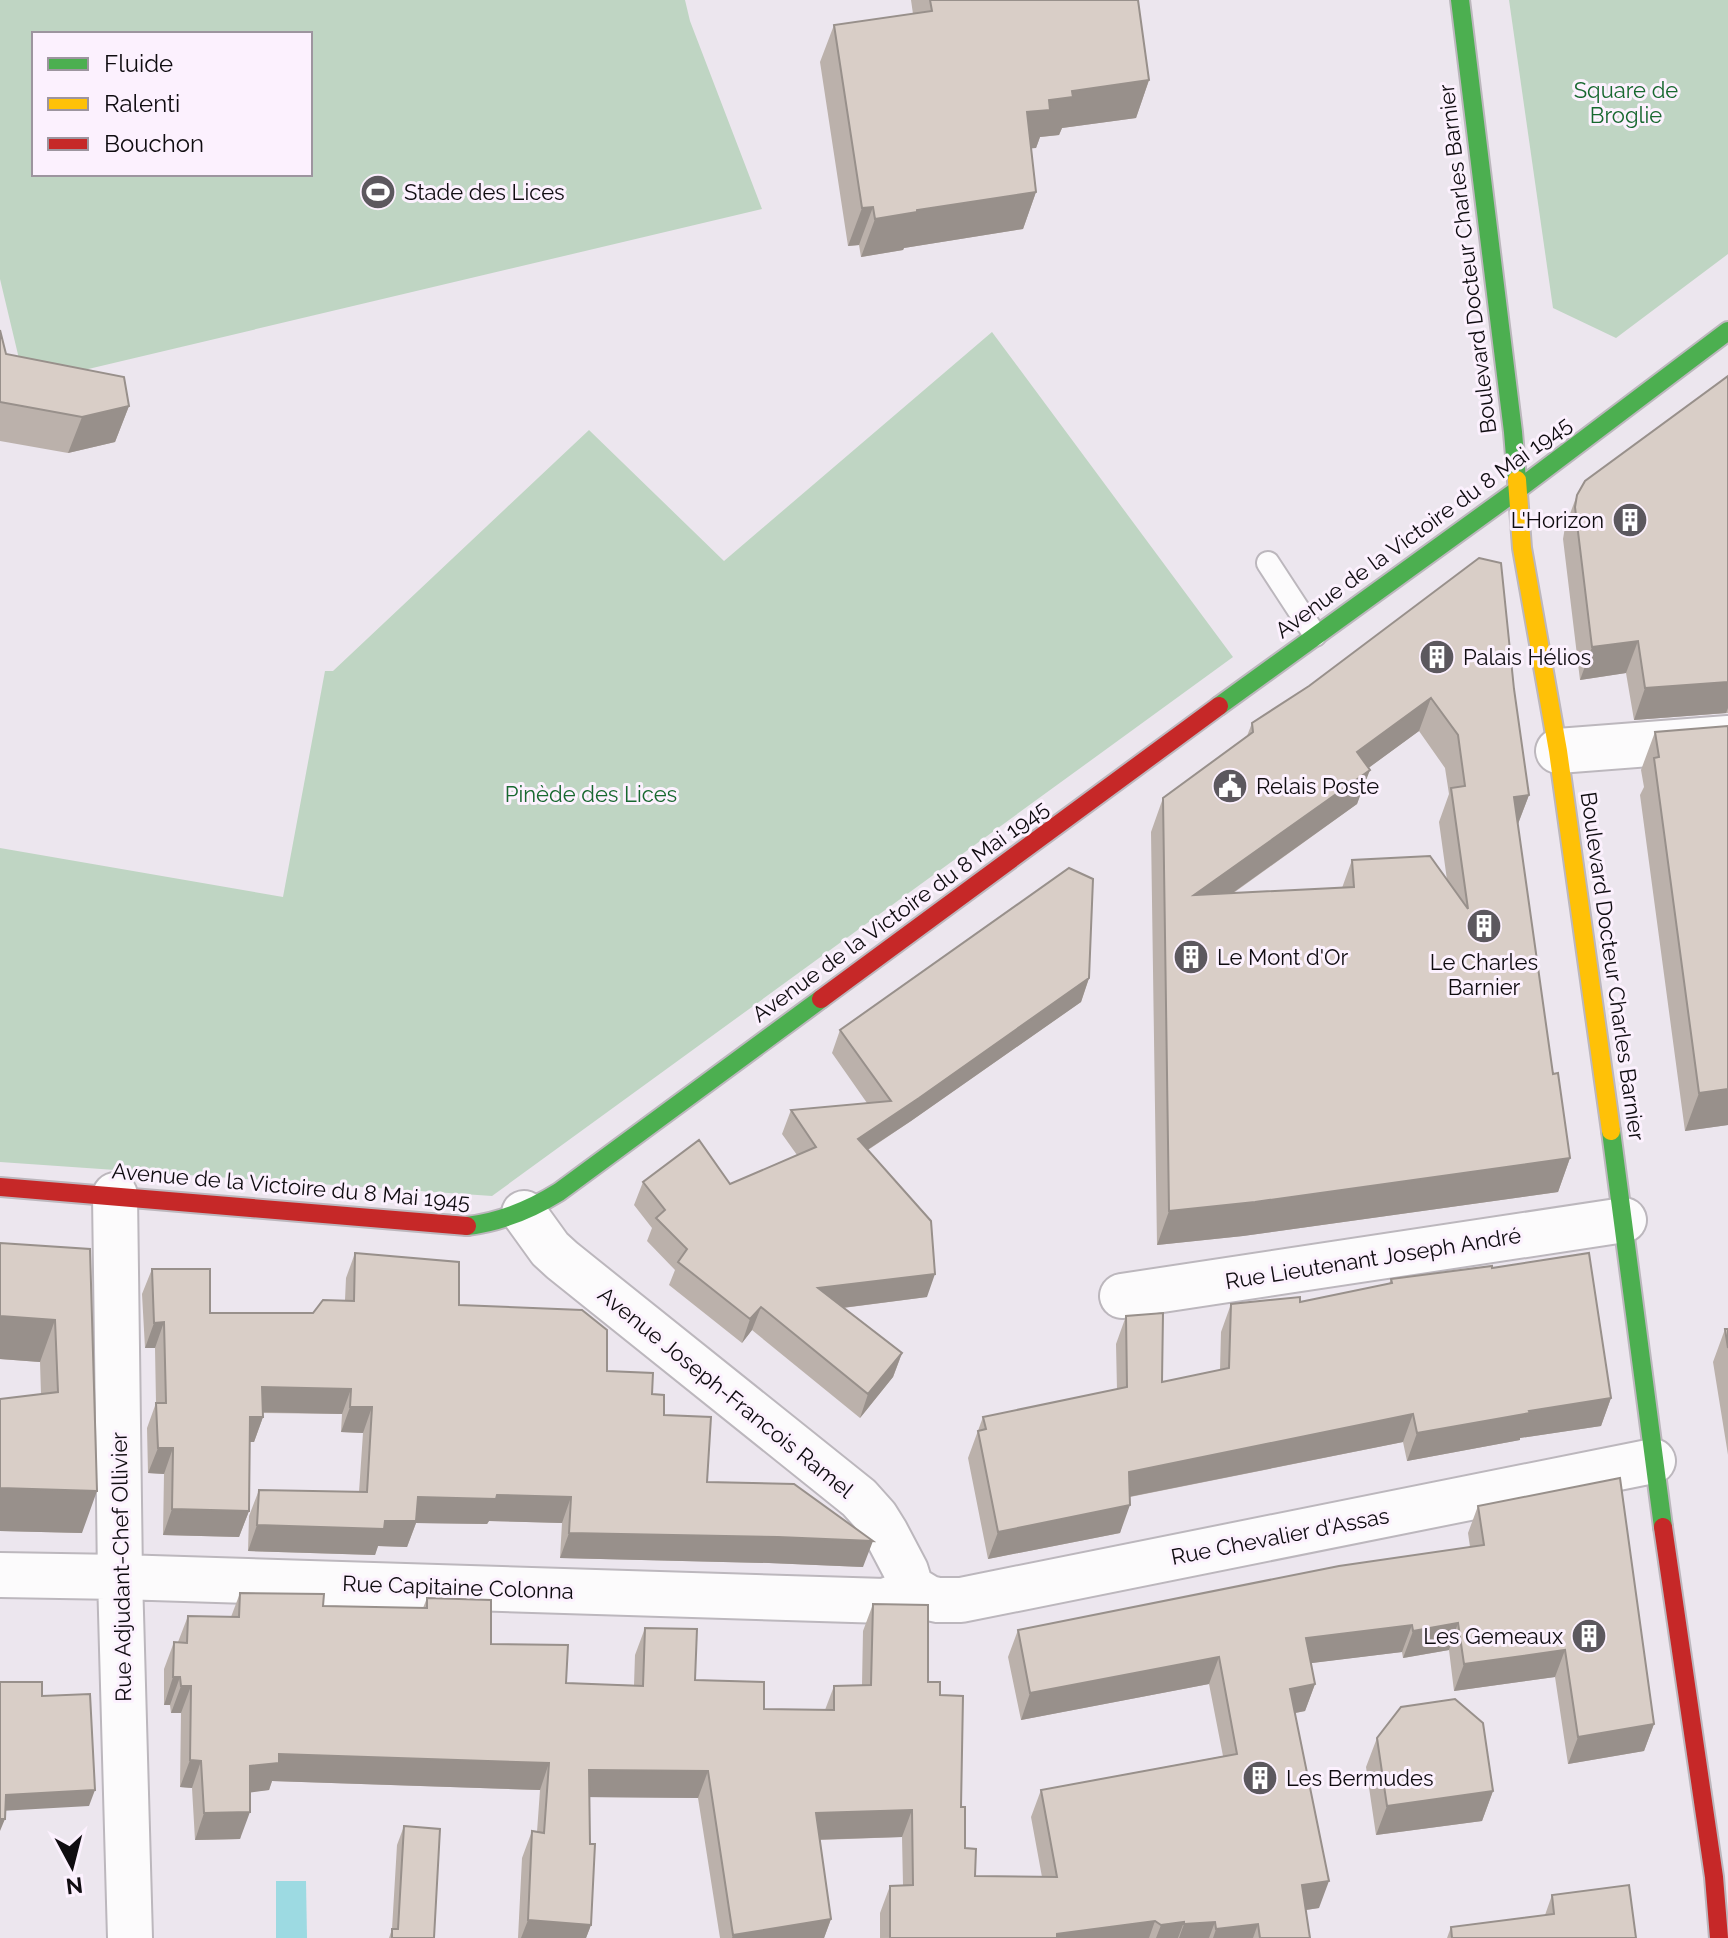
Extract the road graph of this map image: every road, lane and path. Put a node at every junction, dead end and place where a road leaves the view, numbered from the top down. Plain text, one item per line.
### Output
1 (1460, 0) edge
2 (1728, 331) edge
3 (1516, 491) junction
4 (1268, 563) dead end
5 (1315, 635) junction
6 (1728, 738) edge
7 (1558, 751) junction
8 (0, 1187) edge
9 (115, 1195) junction
10 (524, 1213) junction
11 (1624, 1220) junction
12 (1122, 1296) dead end
13 (1653, 1461) junction
14 (0, 1575) edge
15 (120, 1577) junction
16 (910, 1584) junction
17 (1721, 1876) edge
18 (130, 1938) edge
19 (1719, 1938) edge

1 - 3 street, Boulevard Docteur Charles Barnier
2 - 3 street, Avenue de la Victoire du 8 Mai 1945
3 - 5 street, Avenue de la Victoire du 8 Mai 1945
3 - 7 street, Boulevard Docteur Charles Barnier
4 - 5 lane
5 - 10 street, Avenue de la Victoire du 8 Mai 1945
6 - 7 street
7 - 11 street, Boulevard Docteur Charles Barnier
8 - 9 street, Avenue de la Victoire du 8 Mai 1945
9 - 10 street, Avenue de la Victoire du 8 Mai 1945
9 - 15 street, Rue Adjudant-Chef Ollivier
10 - 16 street, Avenue Joseph-Francois Ramel
11 - 12 street, Rue Lieutenant Joseph André
11 - 13 street, Boulevard Docteur Charles Barnier
13 - 16 street, Rue Chevalier d'Assas
13 - 17 street, Boulevard Docteur Charles Barnier
14 - 15 street, Rue Capitaine Colonna
15 - 16 street, Rue Capitaine Colonna
15 - 18 street, Rue Adjudant-Chef Ollivier
17 - 19 street, Boulevard Docteur Charles Barnier

